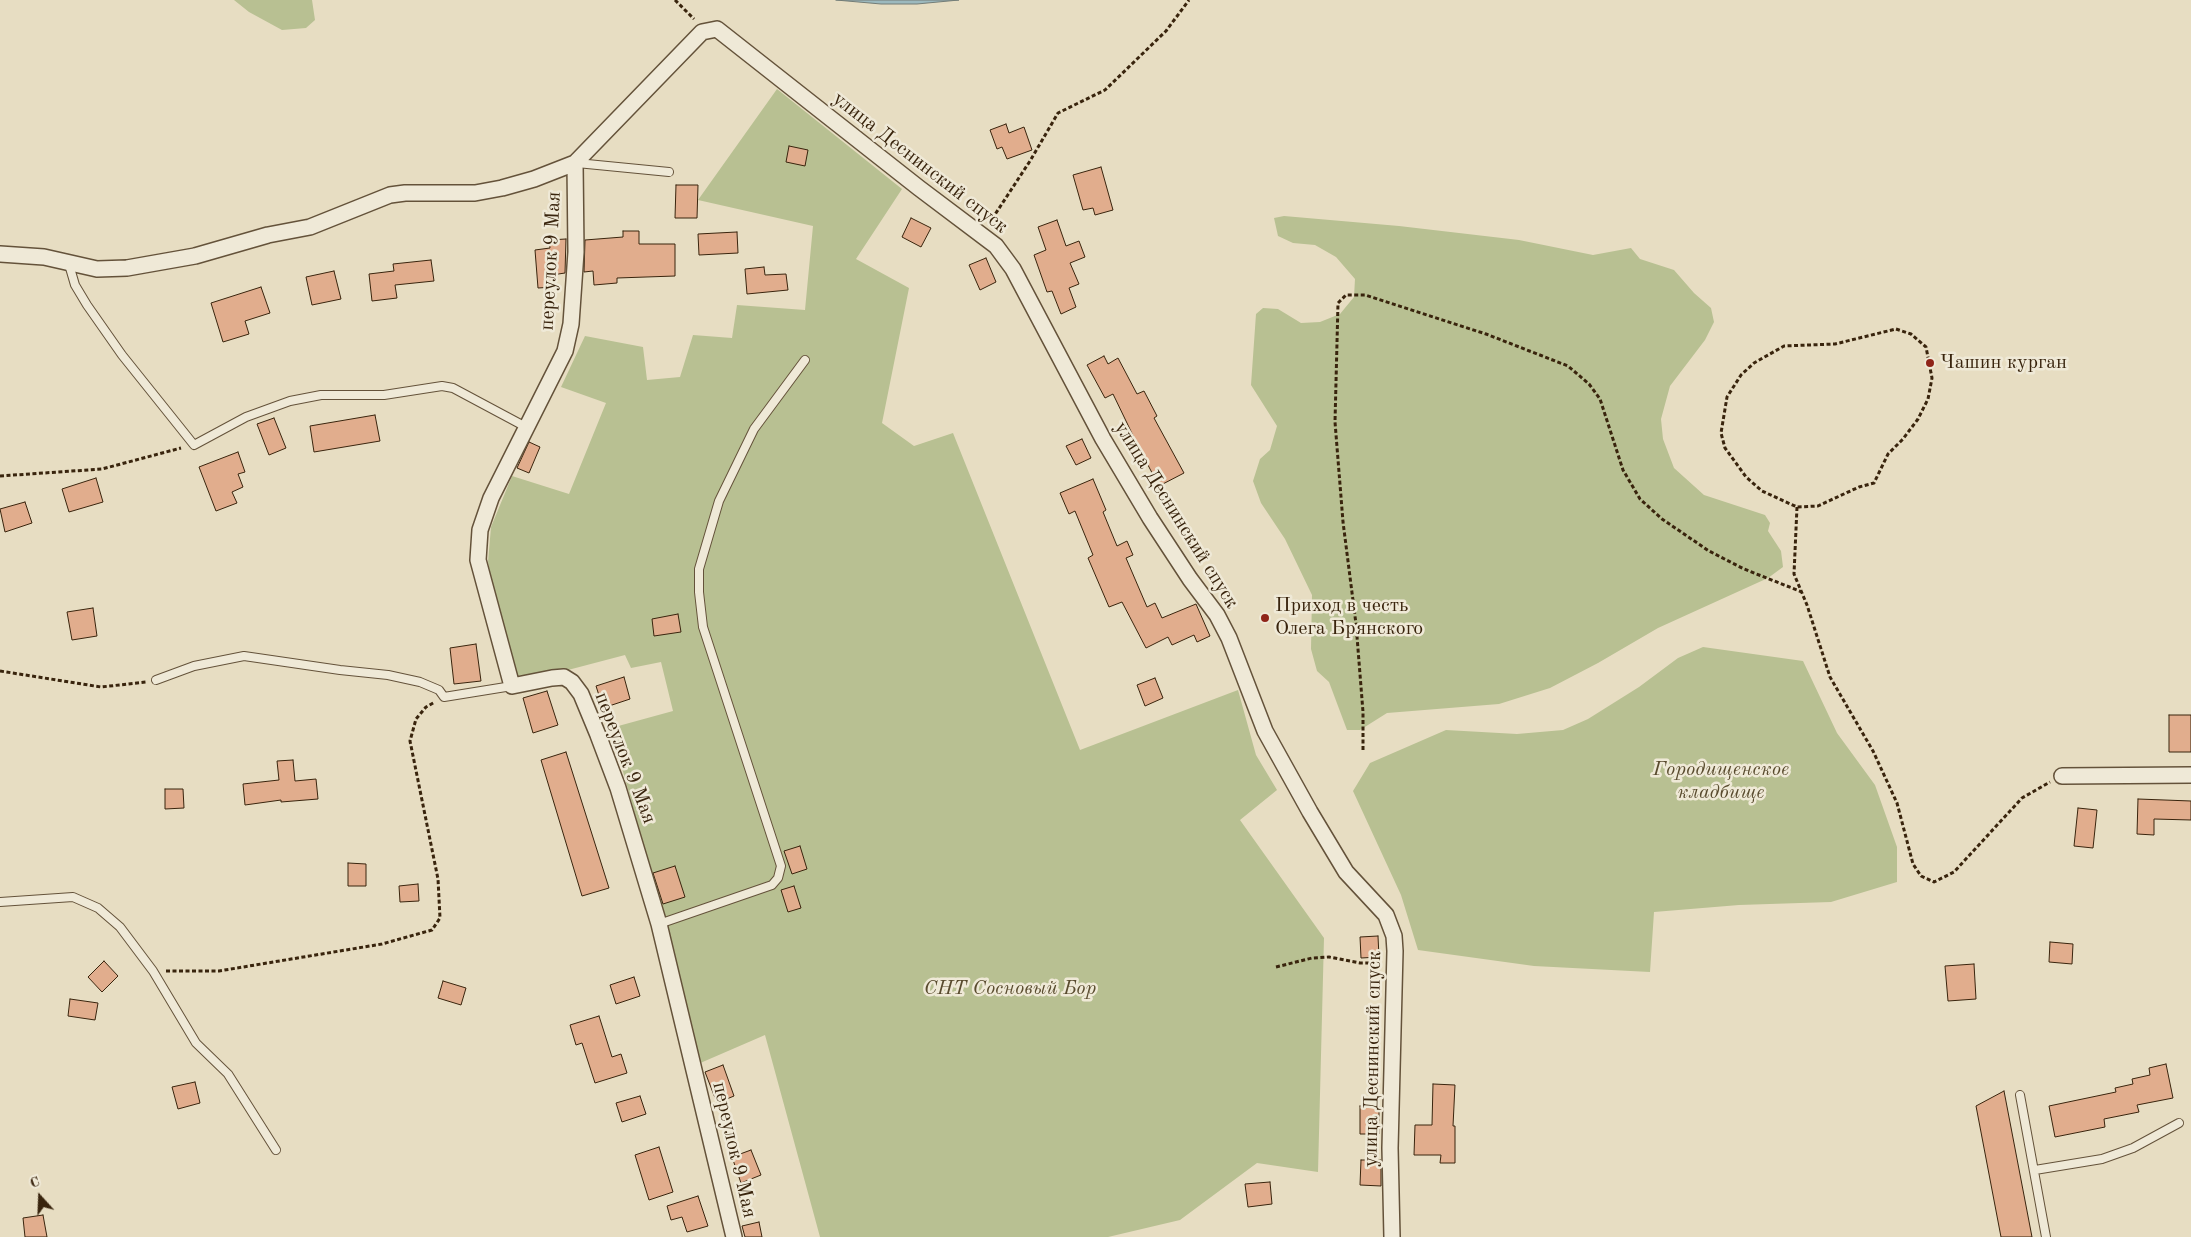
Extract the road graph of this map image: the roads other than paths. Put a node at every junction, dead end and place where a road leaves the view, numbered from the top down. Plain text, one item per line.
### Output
1 (575, 163) junction
2 (669, 172) dead end
3 (0, 254) edge
4 (68, 261) junction
5 (805, 360) dead end
6 (526, 427) junction
7 (156, 680) road end
8 (512, 686) junction
9 (2191, 775) edge
10 (2062, 776) road end
11 (0, 902) edge
12 (659, 924) junction
13 (2020, 1095) dead end
14 (2179, 1124) dead end
15 (276, 1150) dead end
16 (2034, 1170) junction
17 (734, 1237) edge
18 (1392, 1237) edge
19 (2046, 1237) edge

1 - 2 lane
1 - 4 street
1 - 6 street, переулок 9 Мая
1 - 18 street, улица Деснинский спуск
3 - 4 street
4 - 6 lane
5 - 12 lane
6 - 8 street, переулок 9 Мая
7 - 8 lane
8 - 12 street, переулок 9 Мая
9 - 10 street
11 - 15 lane
12 - 17 street, переулок 9 Мая
13 - 16 lane
14 - 16 lane
16 - 19 lane

